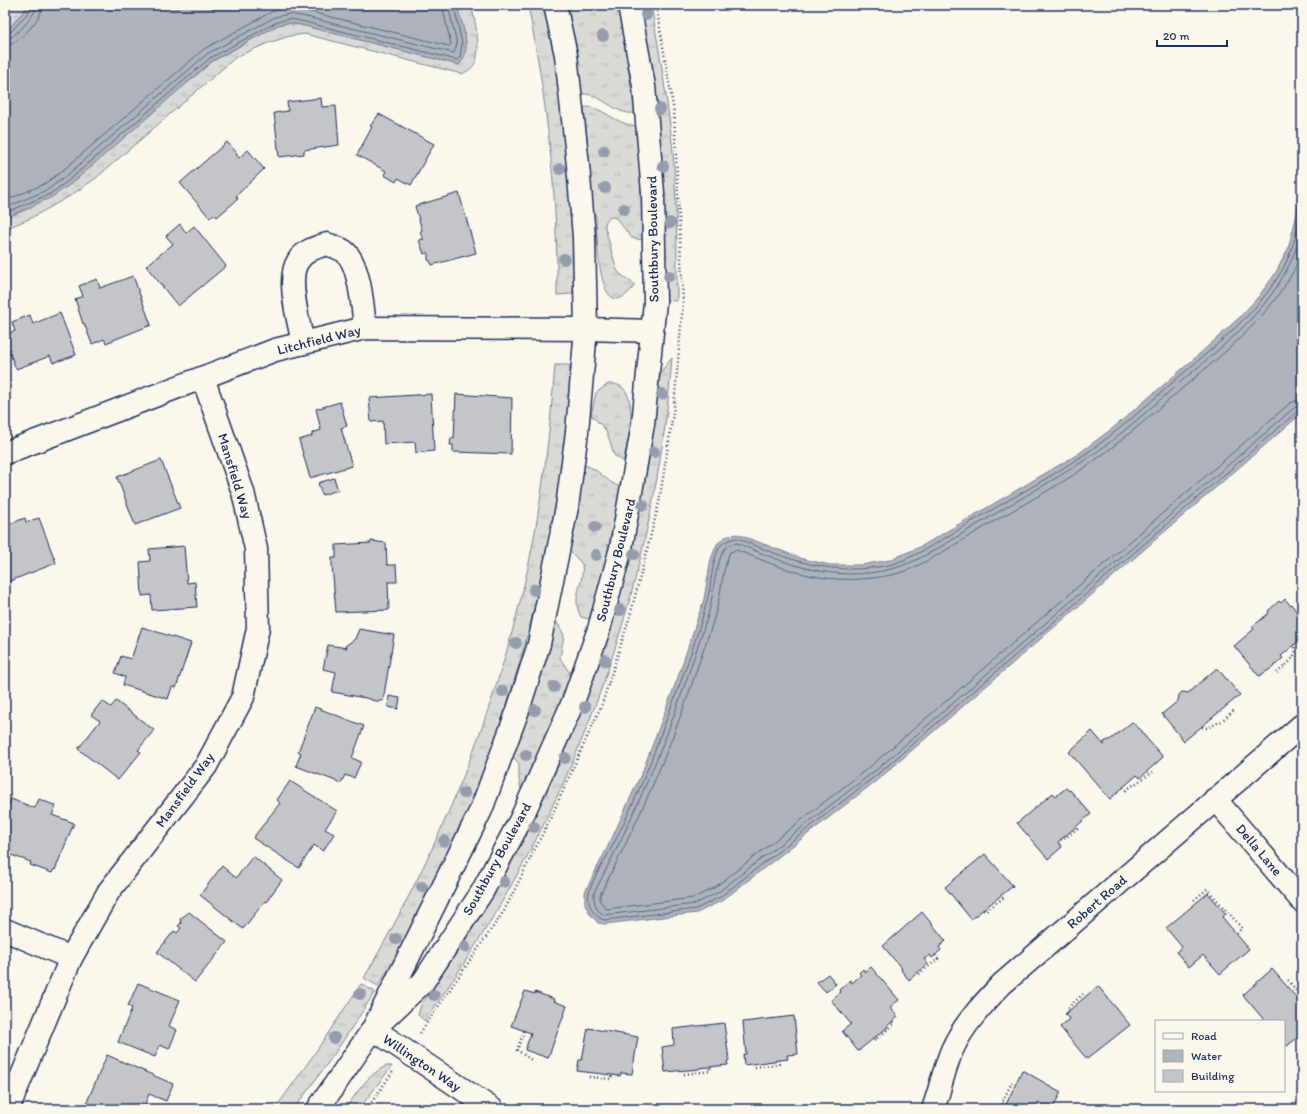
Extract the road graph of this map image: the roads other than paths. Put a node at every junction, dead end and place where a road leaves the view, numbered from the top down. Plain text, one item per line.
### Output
1 (555, 5) edge
2 (629, 5) edge
3 (365, 328) junction
4 (586, 329) junction
5 (652, 331) junction
6 (302, 342) junction
7 (203, 378) junction
8 (5, 453) edge
9 (1302, 725) edge
10 (1215, 799) junction
11 (1302, 901) edge
12 (5, 930) edge
13 (71, 958) junction
14 (373, 1029) junction
15 (8, 1109) edge
16 (318, 1109) edge
17 (492, 1109) edge
18 (933, 1109) edge

1 - 4 street, Southbury Boulevard
2 - 5 street, Southbury Boulevard
3 - 4 street, Litchfield Way
3 - 6 street, Litchfield Way
3 - 6 street
4 - 5 street, Litchfield Way
4 - 14 street, Southbury Boulevard
5 - 14 street, Southbury Boulevard
6 - 7 street, Litchfield Way
7 - 8 street, Litchfield Way
7 - 13 street, Mansfield Way
9 - 10 street, Robert Road
10 - 11 street, Della Lane
10 - 18 street, Robert Road
12 - 13 street
13 - 15 street, Mansfield Way
14 - 16 street, Southbury Boulevard
14 - 17 street, Willington Way

